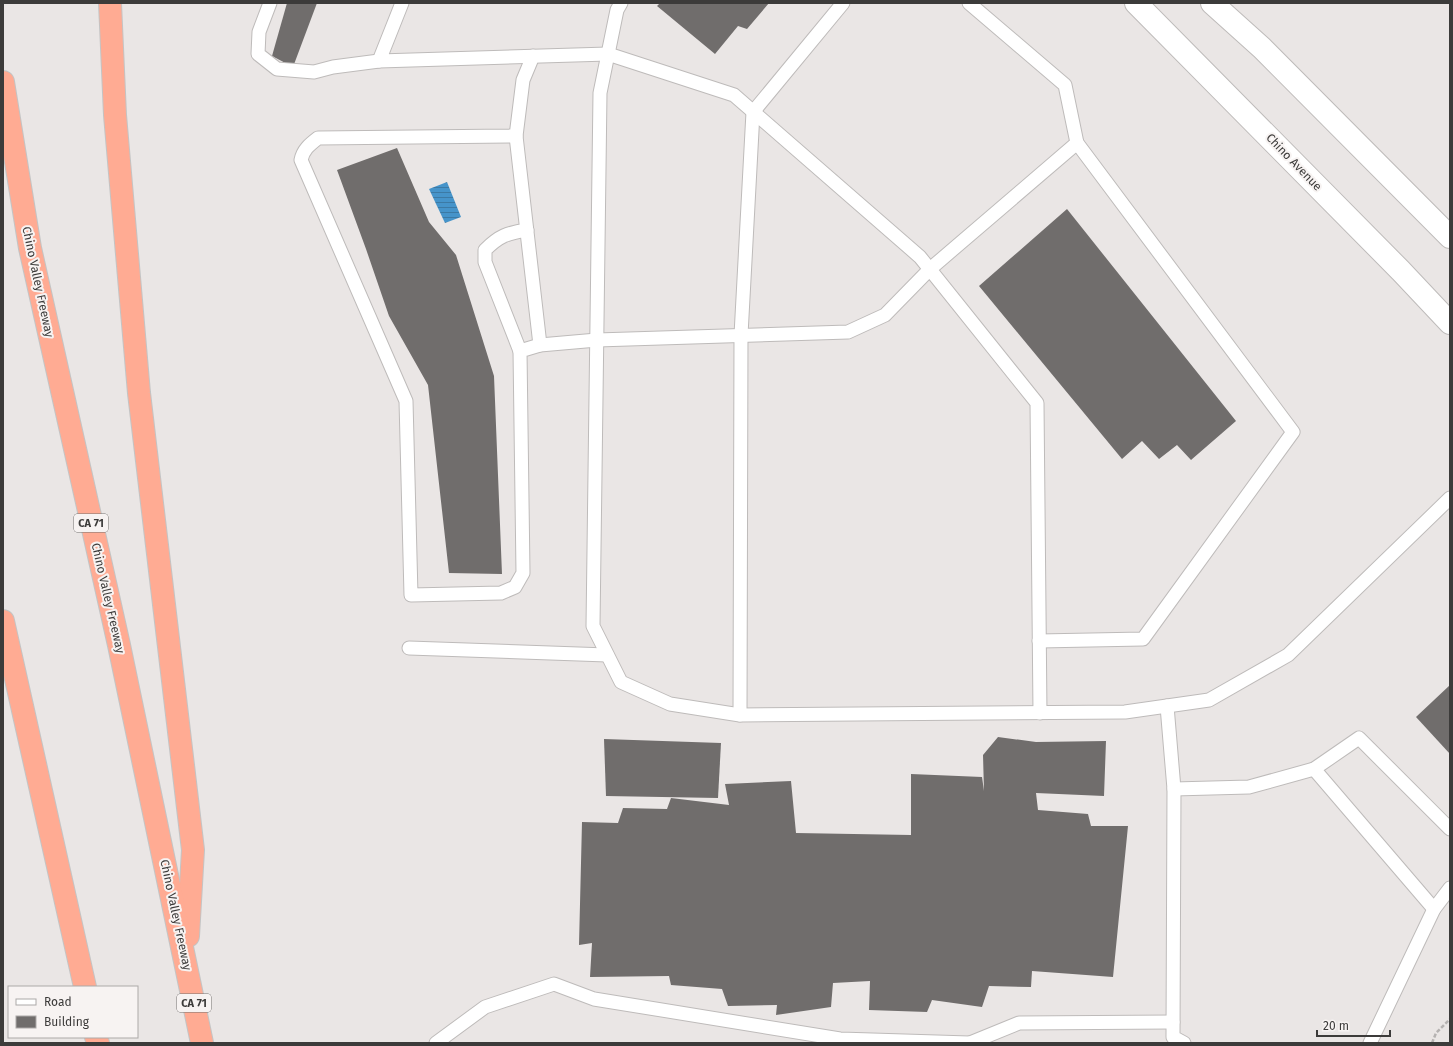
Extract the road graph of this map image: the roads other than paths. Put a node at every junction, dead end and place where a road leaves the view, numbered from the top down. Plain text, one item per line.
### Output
1 (110, 3) edge
2 (270, 3) edge
3 (402, 3) edge
4 (621, 3) edge
5 (843, 3) edge
6 (969, 3) edge
7 (1136, 3) edge
8 (1212, 3) edge
9 (608, 54) junction
10 (533, 56) junction
11 (379, 61) junction
12 (3, 82) edge
13 (753, 112) junction
14 (516, 136) junction
15 (1077, 143) junction
16 (527, 230) junction
17 (1450, 237) edge
18 (930, 269) junction
19 (1450, 323) edge
20 (741, 335) junction
21 (597, 340) junction
22 (540, 345) junction
23 (520, 351) junction
24 (1450, 498) edge
25 (3, 621) edge
26 (1039, 641) junction
27 (409, 648) dead end
28 (608, 655) junction
29 (1167, 706) junction
30 (1040, 713) junction
31 (740, 715) junction
32 (1314, 769) junction
33 (1174, 789) junction
34 (1450, 829) edge
35 (1450, 888) edge
36 (1434, 909) junction
37 (186, 963) junction
38 (85, 986) edge
39 (1173, 1022) junction
40 (202, 1043) edge
41 (436, 1043) edge
42 (970, 1043) edge
43 (1184, 1043) edge
44 (1370, 1043) edge

1 - 37 highway
2 - 11 lane
3 - 11 lane
4 - 9 lane
5 - 13 lane
6 - 15 lane
7 - 19 main road, Chino Avenue
8 - 17 main road
9 - 10 lane
9 - 13 lane
9 - 21 lane
10 - 11 lane
10 - 14 lane
12 - 37 highway, Chino Valley Freeway / CA 71
13 - 18 lane
13 - 20 lane
14 - 16 lane
14 - 23 lane
15 - 18 lane
15 - 26 lane
16 - 22 lane
16 - 23 lane
18 - 20 lane
18 - 26 lane
20 - 21 lane
20 - 31 lane
21 - 22 lane
21 - 28 lane
22 - 23 lane
24 - 29 lane
25 - 38 highway
26 - 30 lane
27 - 28 lane
28 - 31 lane
29 - 30 lane
29 - 33 lane
30 - 31 lane
32 - 33 lane
32 - 34 lane
32 - 36 lane
33 - 39 lane
35 - 36 lane
36 - 44 lane
37 - 40 highway, Chino Valley Freeway / CA 71
39 - 42 lane
39 - 43 lane
41 - 42 lane

